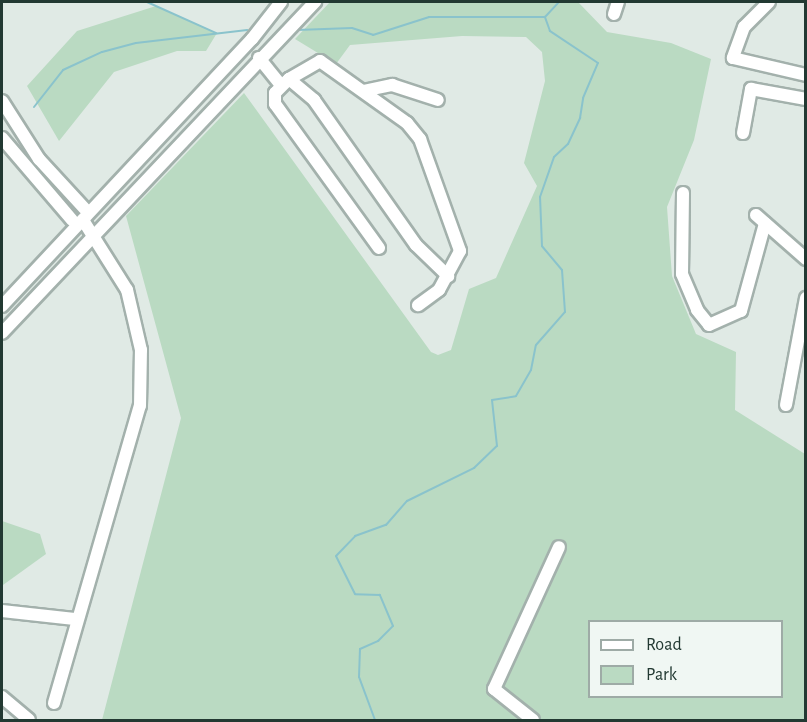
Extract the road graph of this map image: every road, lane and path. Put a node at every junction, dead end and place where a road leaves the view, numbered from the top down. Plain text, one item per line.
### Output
1 (280, 2) edge
2 (315, 2) edge
3 (769, 2) edge
4 (259, 58) junction
5 (806, 75) edge
6 (285, 82) junction
7 (363, 91) junction
8 (196, 98) junction
9 (806, 99) edge
10 (438, 100) dead end
11 (2, 101) edge
12 (210, 112) junction
13 (743, 133) dead end
14 (2, 138) edge
15 (68, 191) junction
16 (683, 193) dead end
17 (58, 204) junction
18 (80, 216) junction
19 (95, 235) junction
20 (379, 248) dead end
21 (806, 259) edge
22 (448, 276) junction
23 (806, 298) edge
24 (418, 305) dead end
25 (2, 306) edge
26 (2, 333) edge
27 (786, 405) dead end
28 (559, 547) dead end
29 (2, 611) edge
30 (75, 620) junction
31 (2, 697) edge
32 (54, 703) dead end
33 (29, 720) edge
34 (533, 720) edge

1 - 8 street
2 - 4 street
3 - 5 street
4 - 6 street
4 - 12 street
6 - 7 street
6 - 20 street
6 - 22 street
7 - 10 street
7 - 22 street
8 - 12 street
8 - 18 street
9 - 13 street
11 - 15 street
12 - 19 street
14 - 17 street
15 - 17 street
15 - 18 street
16 - 21 street
17 - 18 street
18 - 19 street
18 - 25 street
19 - 26 street
19 - 30 street
22 - 24 street
23 - 27 street
28 - 34 street
29 - 30 street
30 - 32 street
31 - 33 street

